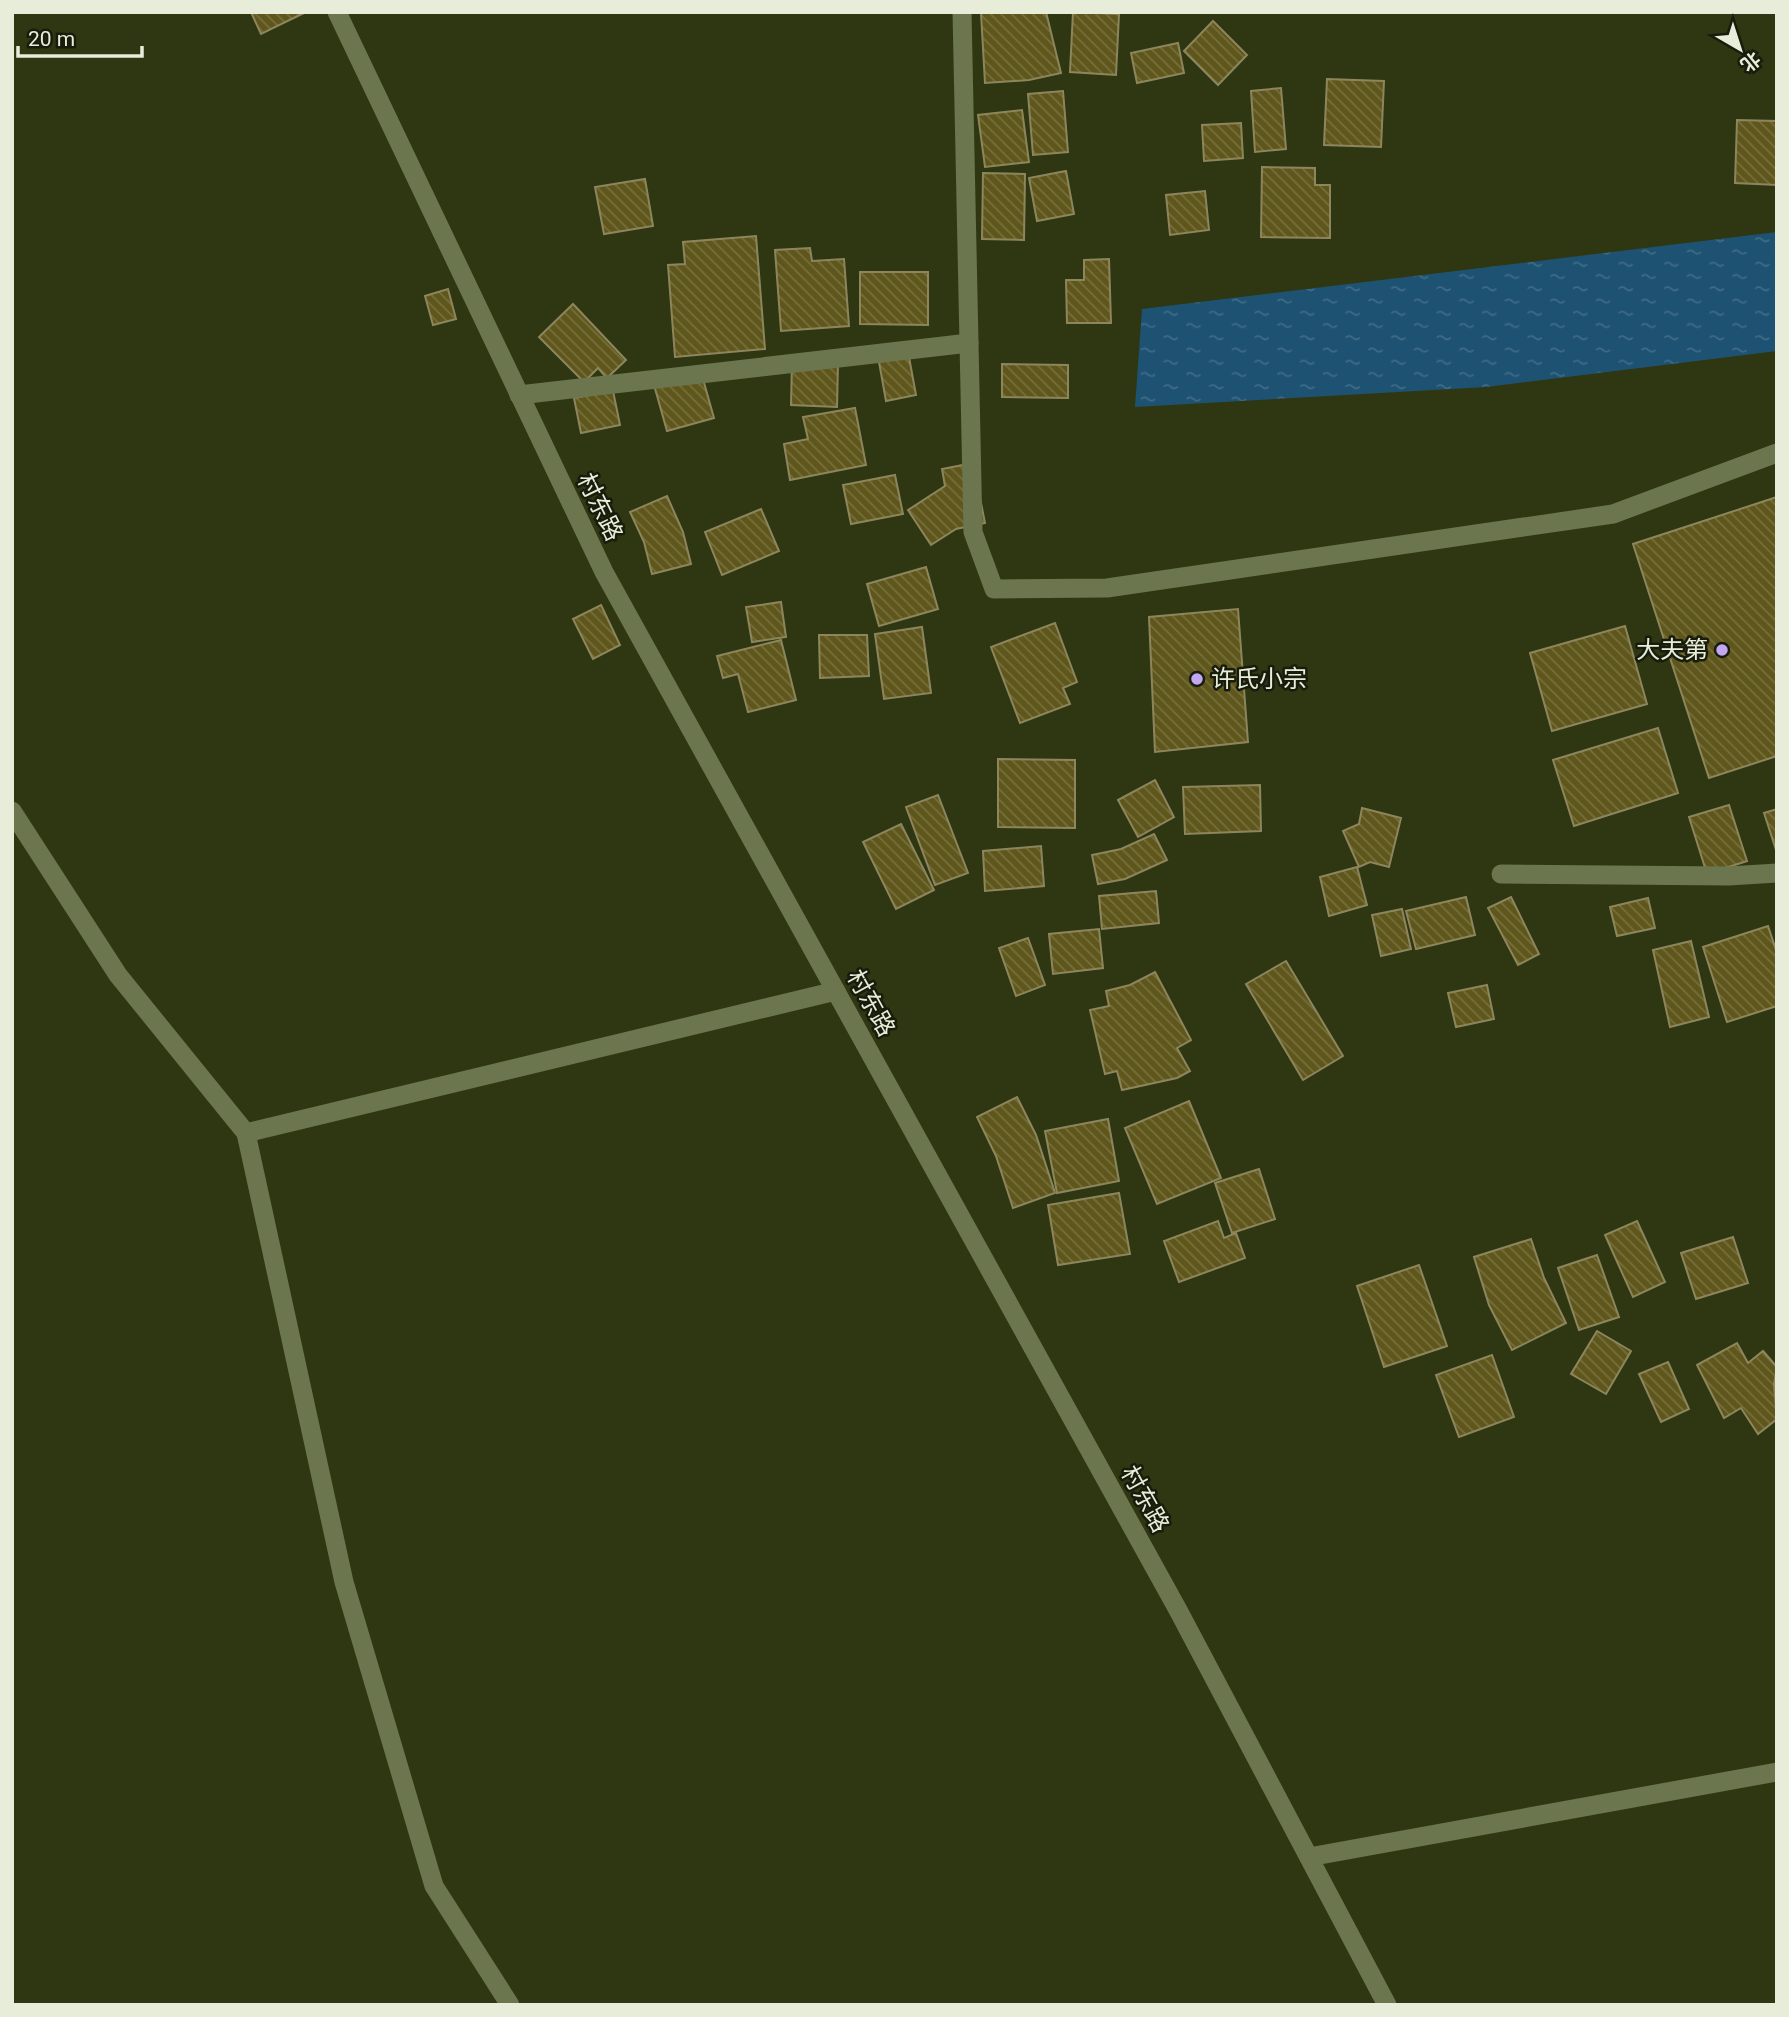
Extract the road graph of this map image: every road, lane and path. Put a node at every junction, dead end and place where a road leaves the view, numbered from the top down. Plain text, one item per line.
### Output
1 (337, 12) edge
2 (962, 12) edge
3 (969, 343) junction
4 (519, 395) junction
5 (1777, 453) edge
6 (12, 811) edge
7 (1777, 873) edge
8 (1502, 874) dead end
9 (836, 991) junction
10 (246, 1133) junction
11 (1777, 1772) edge
12 (1309, 1857) junction
13 (510, 2005) edge
14 (1387, 2005) edge

1 - 4 street, 村东路
2 - 3 street
3 - 4 street
3 - 5 street
4 - 9 street, 村东路
6 - 10 street
7 - 8 street
9 - 10 street
9 - 12 street, 村东路
10 - 13 street
11 - 12 street
12 - 14 street, 村东路

